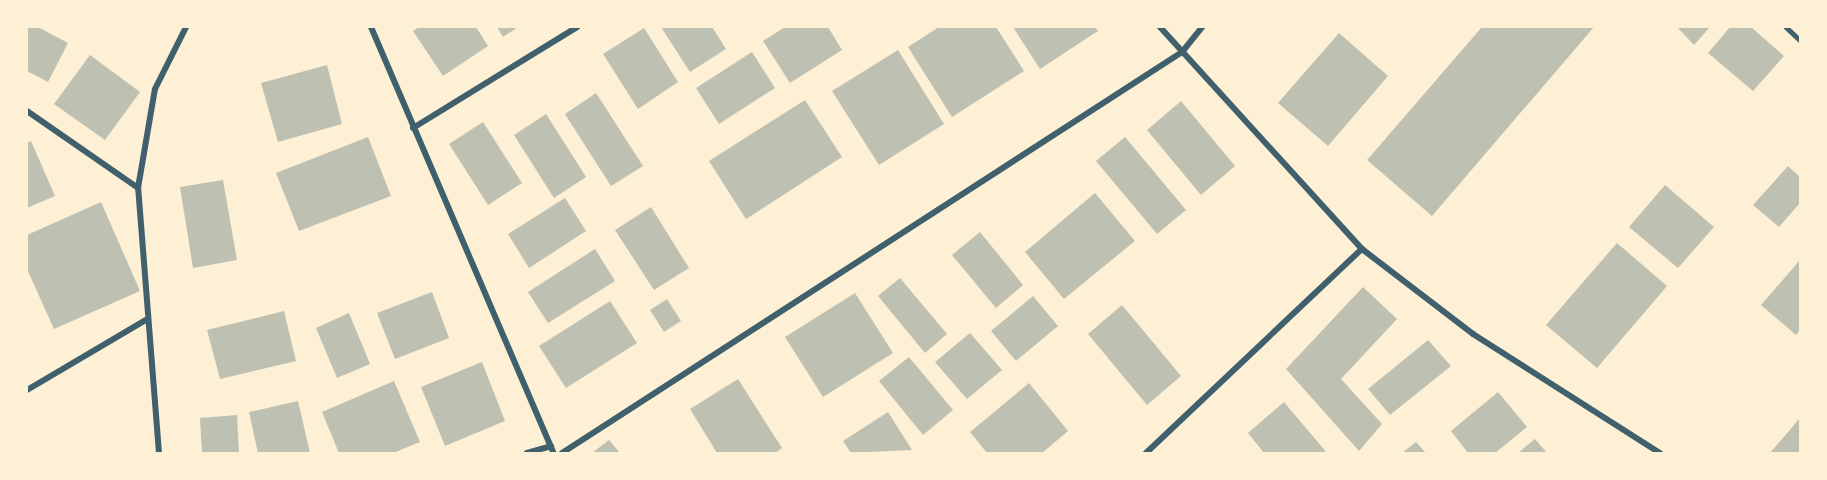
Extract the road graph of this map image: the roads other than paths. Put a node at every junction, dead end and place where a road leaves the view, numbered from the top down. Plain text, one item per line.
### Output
1 (186, 27) edge
2 (371, 27) edge
3 (577, 27) edge
4 (1160, 27) edge
5 (1202, 27) edge
6 (1786, 27) edge
7 (1800, 40) edge
8 (1182, 52) junction
9 (27, 111) edge
10 (413, 128) junction
11 (138, 188) junction
12 (1362, 249) junction
13 (146, 320) junction
14 (27, 390) edge
15 (552, 450) edge
16 (159, 453) edge
17 (527, 453) edge
18 (562, 453) edge
19 (1146, 453) edge
20 (1660, 453) edge

1 - 11 street
2 - 10 street
3 - 10 street
4 - 8 street
5 - 8 street
6 - 7 lane
8 - 12 street
8 - 18 street
9 - 11 street
10 - 15 street
11 - 13 street
12 - 19 street
12 - 20 street
13 - 14 street
13 - 16 street
15 - 17 street

